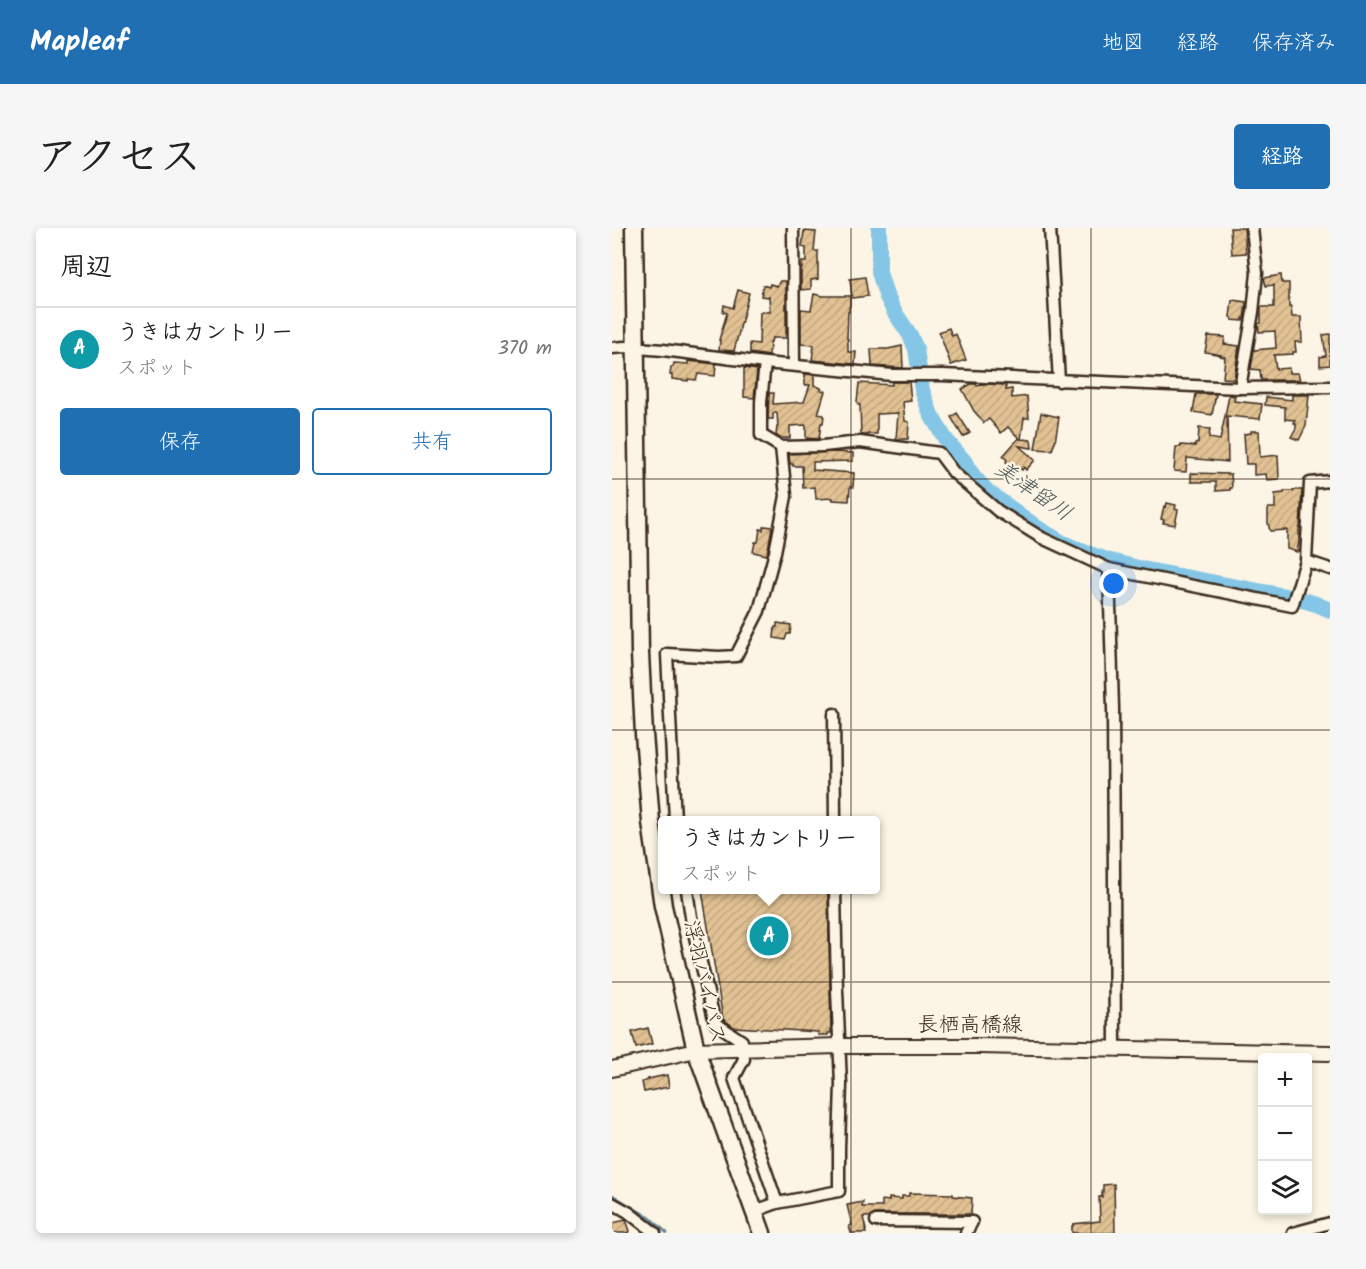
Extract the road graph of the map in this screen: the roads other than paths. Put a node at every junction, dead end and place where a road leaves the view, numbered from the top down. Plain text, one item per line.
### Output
1 (634, 228) edge
2 (793, 228) edge
3 (1050, 228) edge
4 (1252, 228) edge
5 (612, 348) edge
6 (636, 348) junction
7 (765, 363) junction
8 (794, 365) junction
9 (1059, 381) junction
10 (1330, 387) edge
11 (1240, 388) junction
12 (781, 447) junction
13 (1330, 482) edge
14 (1306, 561) junction
15 (1109, 569) junction
16 (1330, 569) edge
17 (834, 714) dead end
18 (675, 816) edge
19 (835, 816) edge
20 (658, 871) edge
21 (661, 894) edge
22 (688, 894) edge
23 (836, 894) edge
24 (840, 1046) junction
25 (744, 1048) junction
26 (1115, 1048) junction
27 (696, 1050) junction
28 (1330, 1053) edge
29 (612, 1069) edge
30 (612, 1203) edge
31 (777, 1203) junction
32 (755, 1211) junction
33 (876, 1221) dead end
34 (1330, 1223) edge
35 (655, 1233) edge
36 (762, 1233) edge
37 (966, 1233) edge
38 (1293, 1233) edge

1 - 6 highway, 浮羽バイパス
2 - 8 street
3 - 9 street
4 - 11 street
5 - 6 street
6 - 7 street
6 - 20 highway, 浮羽バイパス
7 - 8 street
7 - 12 street
8 - 9 street
9 - 11 street
10 - 11 street
12 - 15 street
12 - 18 street
13 - 14 street
14 - 15 street
14 - 16 street
15 - 26 street
17 - 19 street
21 - 27 highway, 浮羽バイパス
22 - 25 street
23 - 24 street
24 - 25 main road, 長栖高橋線
24 - 26 main road, 長栖高橋線
24 - 31 street
25 - 27 main road, 長栖高橋線
25 - 31 street
26 - 28 main road, 長栖高橋線
27 - 29 main road, 長栖高橋線
27 - 32 highway, 浮羽バイパス
30 - 35 street
31 - 32 street
32 - 36 highway, 浮羽バイパス
33 - 37 street
34 - 38 street

